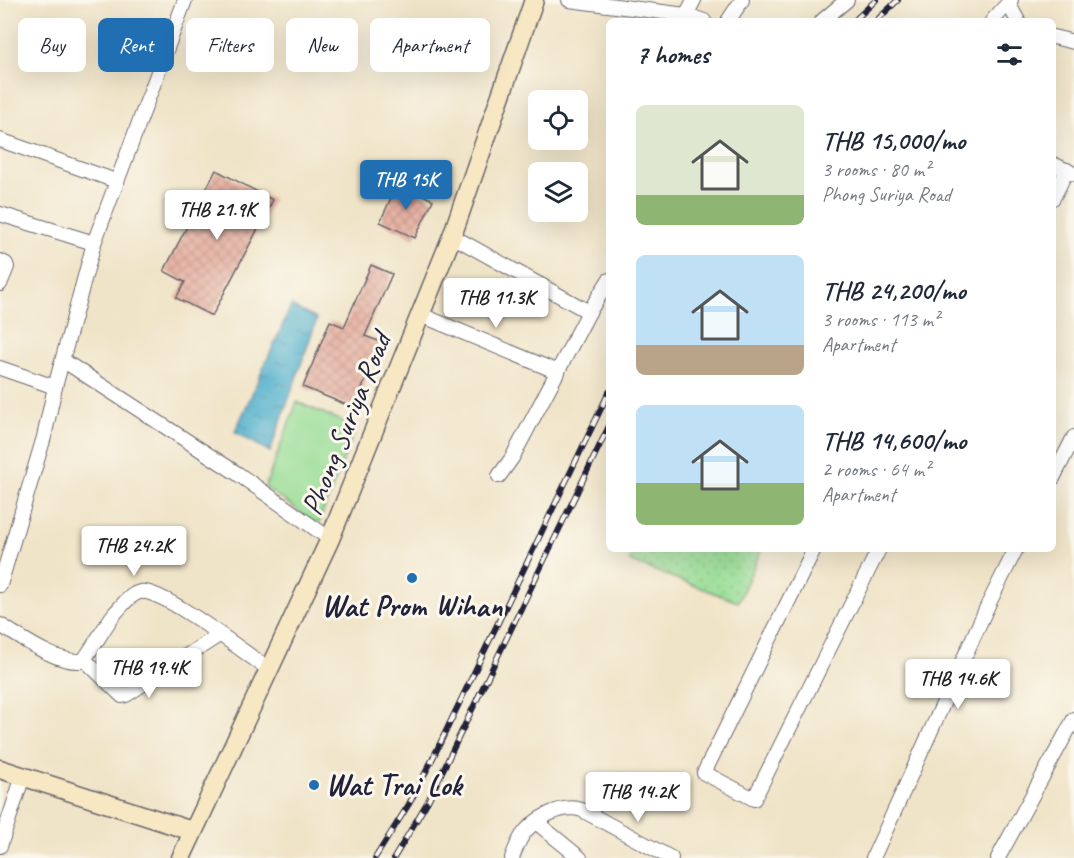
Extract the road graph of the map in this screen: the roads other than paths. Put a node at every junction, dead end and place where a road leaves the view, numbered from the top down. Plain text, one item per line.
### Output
1 (185, 0) edge
2 (534, 0) edge
3 (569, 0) edge
4 (694, 0) edge
5 (742, 0) edge
6 (847, 0) edge
7 (599, 1) edge
8 (1009, 2) edge
9 (686, 15) junction
10 (695, 18) edge
11 (730, 18) edge
12 (826, 18) edge
13 (995, 18) edge
14 (1017, 18) edge
15 (1056, 38) edge
16 (1074, 42) edge
17 (0, 140) edge
18 (1056, 165) edge
19 (1071, 172) edge
20 (116, 181) junction
21 (1056, 194) edge
22 (0, 214) edge
23 (452, 236) junction
24 (94, 243) junction
25 (0, 261) edge
26 (0, 284) edge
27 (606, 285) edge
28 (589, 312) junction
29 (421, 315) junction
30 (63, 361) junction
31 (0, 368) edge
32 (558, 372) junction
33 (55, 387) junction
34 (1074, 437) edge
35 (1056, 472) edge
36 (499, 477) dead end
37 (330, 539) junction
38 (813, 552) edge
39 (878, 552) edge
40 (1014, 552) edge
41 (0, 585) edge
42 (0, 625) edge
43 (219, 635) junction
44 (85, 660) junction
45 (270, 670) junction
46 (1074, 719) edge
47 (0, 769) edge
48 (23, 776) junction
49 (536, 822) junction
50 (192, 831) junction
51 (0, 846) edge
52 (181, 858) edge
53 (512, 858) edge
54 (580, 858) edge
55 (671, 858) edge
56 (873, 858) edge
57 (998, 858) edge

1 - 20 street
2 - 23 main road, Phong Suriya Road
3 - 7 street
4 - 9 street
5 - 11 street
6 - 12 street
7 - 9 street
8 - 13 street
8 - 14 street
9 - 10 street
15 - 16 street
17 - 20 street
18 - 19 street
19 - 21 street
20 - 24 street
22 - 24 street
23 - 28 street
23 - 29 main road, Phong Suriya Road
24 - 30 street
25 - 26 street
27 - 28 street
28 - 32 street
29 - 32 street
29 - 37 main road, Phong Suriya Road
30 - 33 street
30 - 37 street
31 - 33 street
32 - 36 street
33 - 41 street
34 - 35 street
37 - 45 main road, Phong Suriya Road
38 - 39 street
40 - 56 street
42 - 44 street
43 - 44 street
43 - 44 street
43 - 45 street
45 - 50 main road, Phong Suriya Road
46 - 57 street
47 - 48 main road
48 - 50 main road
48 - 51 street
49 - 53 street
49 - 54 street
49 - 55 street
50 - 52 main road, Phong Suriya Road

